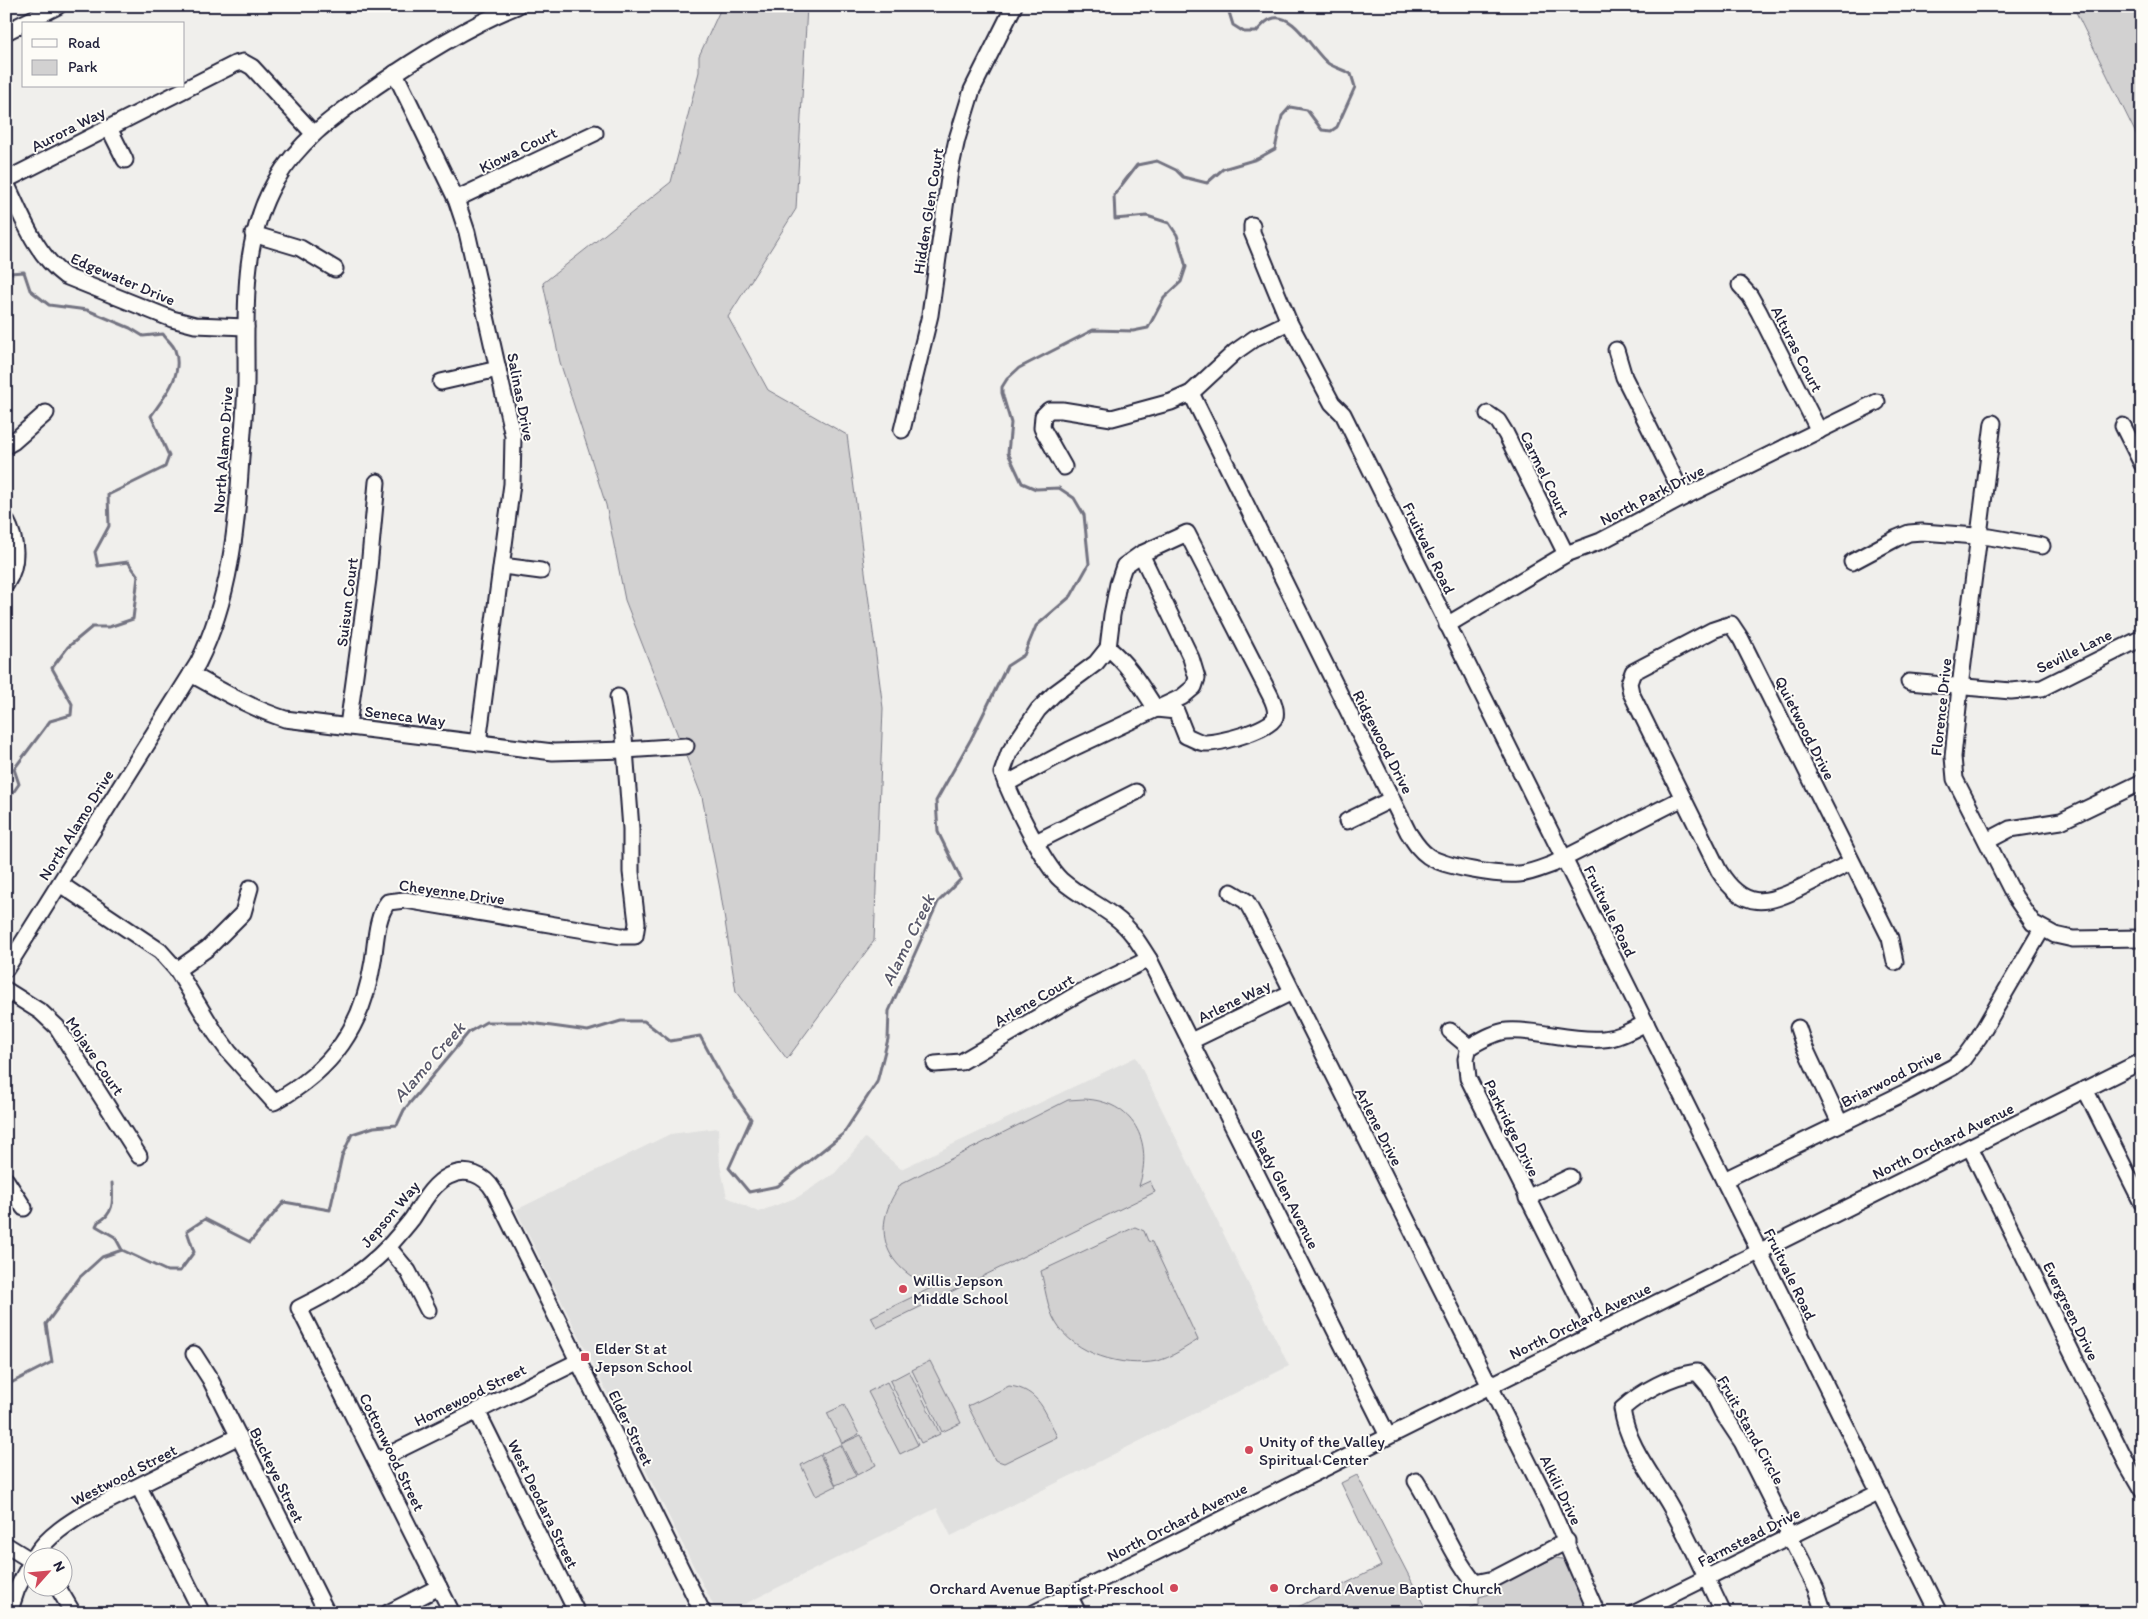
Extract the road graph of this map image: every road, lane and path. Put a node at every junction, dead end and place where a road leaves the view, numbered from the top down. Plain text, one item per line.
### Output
1 (58, 6) edge
2 (517, 6) edge
3 (1014, 6) edge
4 (26, 22) edge
5 (22, 24) edge
6 (6, 32) edge
7 (396, 73) junction
8 (109, 128) junction
9 (313, 133) junction
10 (594, 133) dead end
11 (125, 160) dead end
12 (6, 182) edge
13 (456, 199) junction
14 (1252, 224) dead end
15 (253, 234) junction
16 (335, 269) dead end
17 (1740, 285) dead end
18 (1289, 322) junction
19 (246, 327) junction
20 (1616, 350) dead end
21 (498, 369) junction
22 (441, 382) dead end
23 (1191, 393) junction
24 (1877, 402) dead end
25 (46, 413) dead end
26 (1488, 414) dead end
27 (1993, 423) dead end
28 (2123, 426) dead end
29 (902, 430) dead end
30 (1818, 431) junction
31 (6, 446) edge
32 (2142, 464) edge
33 (1064, 467) dead end
34 (377, 482) dead end
35 (1684, 497) junction
36 (6, 520) edge
37 (1979, 536) junction
38 (2042, 546) dead end
39 (1141, 554) junction
40 (1566, 554) junction
41 (1852, 562) dead end
42 (502, 566) junction
43 (541, 571) dead end
44 (6, 584) edge
45 (1447, 625) junction
46 (2142, 638) edge
47 (1108, 648) junction
48 (191, 674) junction
49 (1909, 682) dead end
50 (1960, 688) junction
51 (618, 697) dead end
52 (1156, 709) junction
53 (348, 726) junction
54 (478, 743) junction
55 (686, 746) dead end
56 (624, 750) junction
57 (2142, 782) edge
58 (1006, 784) junction
59 (1136, 792) dead end
60 (1682, 798) junction
61 (1392, 799) junction
62 (1347, 821) dead end
63 (1987, 841) junction
64 (1036, 842) junction
65 (1564, 857) junction
66 (1852, 862) junction
67 (60, 884) junction
68 (250, 888) dead end
69 (1231, 892) dead end
70 (2042, 929) junction
71 (2142, 938) edge
72 (1149, 959) junction
73 (1894, 962) dead end
74 (6, 969) edge
75 (177, 970) junction
76 (6, 990) edge
77 (1292, 992) junction
78 (1646, 1023) junction
79 (1798, 1028) dead end
80 (1450, 1031) dead end
81 (1191, 1041) junction
82 (1469, 1048) junction
83 (2142, 1061) edge
84 (935, 1064) dead end
85 (2085, 1089) junction
86 (1840, 1123) junction
87 (1970, 1147) junction
88 (139, 1156) dead end
89 (457, 1173) joint
90 (1570, 1177) dead end
91 (6, 1180) edge
92 (1724, 1180) junction
93 (1526, 1198) junction
94 (2142, 1204) edge
95 (24, 1208) dead end
96 (388, 1247) junction
97 (1760, 1251) junction
98 (299, 1308) joint
99 (428, 1310) dead end
100 (1596, 1333) junction
101 (194, 1354) dead end
102 (579, 1360) junction
103 (1489, 1386) junction
104 (477, 1411) junction
105 (239, 1436) junction
106 (1388, 1436) junction
107 (376, 1461) junction
108 (1416, 1481) dead end
109 (2140, 1484) edge
110 (139, 1487) junction
111 (1878, 1493) junction
112 (1789, 1537) junction
113 (1567, 1541) junction
114 (6, 1545) edge
115 (43, 1546) edge
116 (22, 1554) edge
117 (1706, 1578) junction
118 (22, 1579) edge
119 (439, 1587) junction
120 (1069, 1595) junction
121 (63, 1596) edge
122 (9, 1613) edge
123 (73, 1613) edge
124 (202, 1613) edge
125 (327, 1613) edge
126 (388, 1613) edge
127 (452, 1613) edge
128 (577, 1613) edge
129 (703, 1613) edge
130 (1034, 1613) edge
131 (1078, 1613) edge
132 (1597, 1613) edge
133 (1635, 1613) edge
134 (1723, 1613) edge
135 (1824, 1613) edge
136 (1939, 1613) edge

1 - 4 street
2 - 7 street, North Alamo Drive
3 - 29 street, Hidden Glen Court
5 - 6 street
7 - 9 street, North Alamo Drive
7 - 13 street, Salinas Drive
8 - 9 street, Aurora Way
8 - 11 street
8 - 12 street, Aurora Way
9 - 15 street, North Alamo Drive
10 - 13 street, Kiowa Court
12 - 19 street, Edgewater Drive
13 - 21 street, Salinas Drive
14 - 18 street, Fruitvale Road
15 - 16 street
15 - 19 street, North Alamo Drive
17 - 30 street, Alturas Court
18 - 23 street
18 - 45 street, Fruitvale Road
19 - 48 street, North Alamo Drive
20 - 35 street
21 - 22 street
21 - 42 street, Salinas Drive
23 - 33 street
23 - 61 street, Ridgewood Drive
24 - 30 street, North Park Drive
25 - 31 street
26 - 40 street, Carmel Court
27 - 37 street, Florence Drive
28 - 32 street
30 - 35 street, North Park Drive
34 - 53 street, Suisun Court
35 - 40 street, North Park Drive
36 - 44 street
37 - 38 street
37 - 41 street
37 - 50 street, Florence Drive
39 - 47 street
39 - 52 street
39 - 52 street
40 - 45 street, North Park Drive
42 - 43 street
42 - 54 street, Salinas Drive
45 - 65 street, Fruitvale Road
46 - 50 street, Seville Lane
47 - 52 street
47 - 58 street
48 - 53 street, Seneca Way
48 - 67 street, North Alamo Drive
49 - 50 street, Seville Lane
50 - 63 street, Florence Drive
51 - 56 street
52 - 58 street
53 - 54 street, Seneca Way
54 - 56 street, Seneca Way
55 - 56 street, Seneca Way
56 - 75 street, Cheyenne Drive
57 - 63 street
58 - 64 street, Shady Glen Avenue
59 - 64 street
60 - 65 street, Ridgewood Drive
60 - 66 street, Quietwood Drive
60 - 66 street, Quietwood Drive
61 - 62 street
61 - 65 street, Ridgewood Drive
63 - 70 street, Florence Drive
64 - 72 street, Shady Glen Avenue
65 - 78 street, Fruitvale Road
66 - 73 street
67 - 74 street, North Alamo Drive
67 - 75 street, Cheyenne Drive
68 - 75 street
69 - 77 street, Arlene Drive
70 - 71 street, Florence Drive
70 - 86 street, Briarwood Drive
72 - 81 street, Shady Glen Avenue
72 - 84 street, Arlene Court
76 - 88 street, Mojave Court
77 - 81 street, Arlene Way
77 - 103 street, Arlene Drive
78 - 82 street
78 - 92 street, Fruitvale Road
79 - 86 street
80 - 82 street
81 - 106 street, Shady Glen Avenue
82 - 93 street, Parkridge Drive
83 - 85 street, North Orchard Avenue
85 - 87 street, North Orchard Avenue
85 - 94 street
86 - 92 street, Briarwood Drive
87 - 97 street, North Orchard Avenue
87 - 109 street, Evergreen Drive
89 - 96 street, Jepson Way
89 - 102 street, Elder Street
90 - 93 street
91 - 95 street
92 - 97 street, Fruitvale Road
93 - 100 street, Parkridge Drive
96 - 98 street, Jepson Way
96 - 99 street
97 - 100 street, North Orchard Avenue
97 - 111 street, Fruitvale Road
98 - 107 street, Cottonwood Street
100 - 103 street, North Orchard Avenue
101 - 105 street, Buckeye Street
102 - 104 street, Homewood Street
102 - 129 street, Elder Street
103 - 106 street, North Orchard Avenue
103 - 113 street, Alkili Drive
104 - 107 street, Homewood Street
104 - 128 street, West Deodara Street
105 - 110 street, Westwood Street
105 - 125 street, Buckeye Street
106 - 120 street, North Orchard Avenue
107 - 119 street, Cottonwood Street
108 - 113 street
110 - 115 street, Westwood Street
110 - 124 street
111 - 112 street, Farmstead Drive
111 - 136 street, Fruitvale Road
112 - 117 street, Farmstead Drive
112 - 117 street, Fruit Stand Circle
112 - 135 street
113 - 132 street, Alkili Drive
114 - 116 street
117 - 133 street, Farmstead Drive
117 - 134 street
118 - 122 street
119 - 126 street
119 - 127 street, Cottonwood Street
120 - 130 street, North Orchard Avenue
120 - 131 street
121 - 123 street

